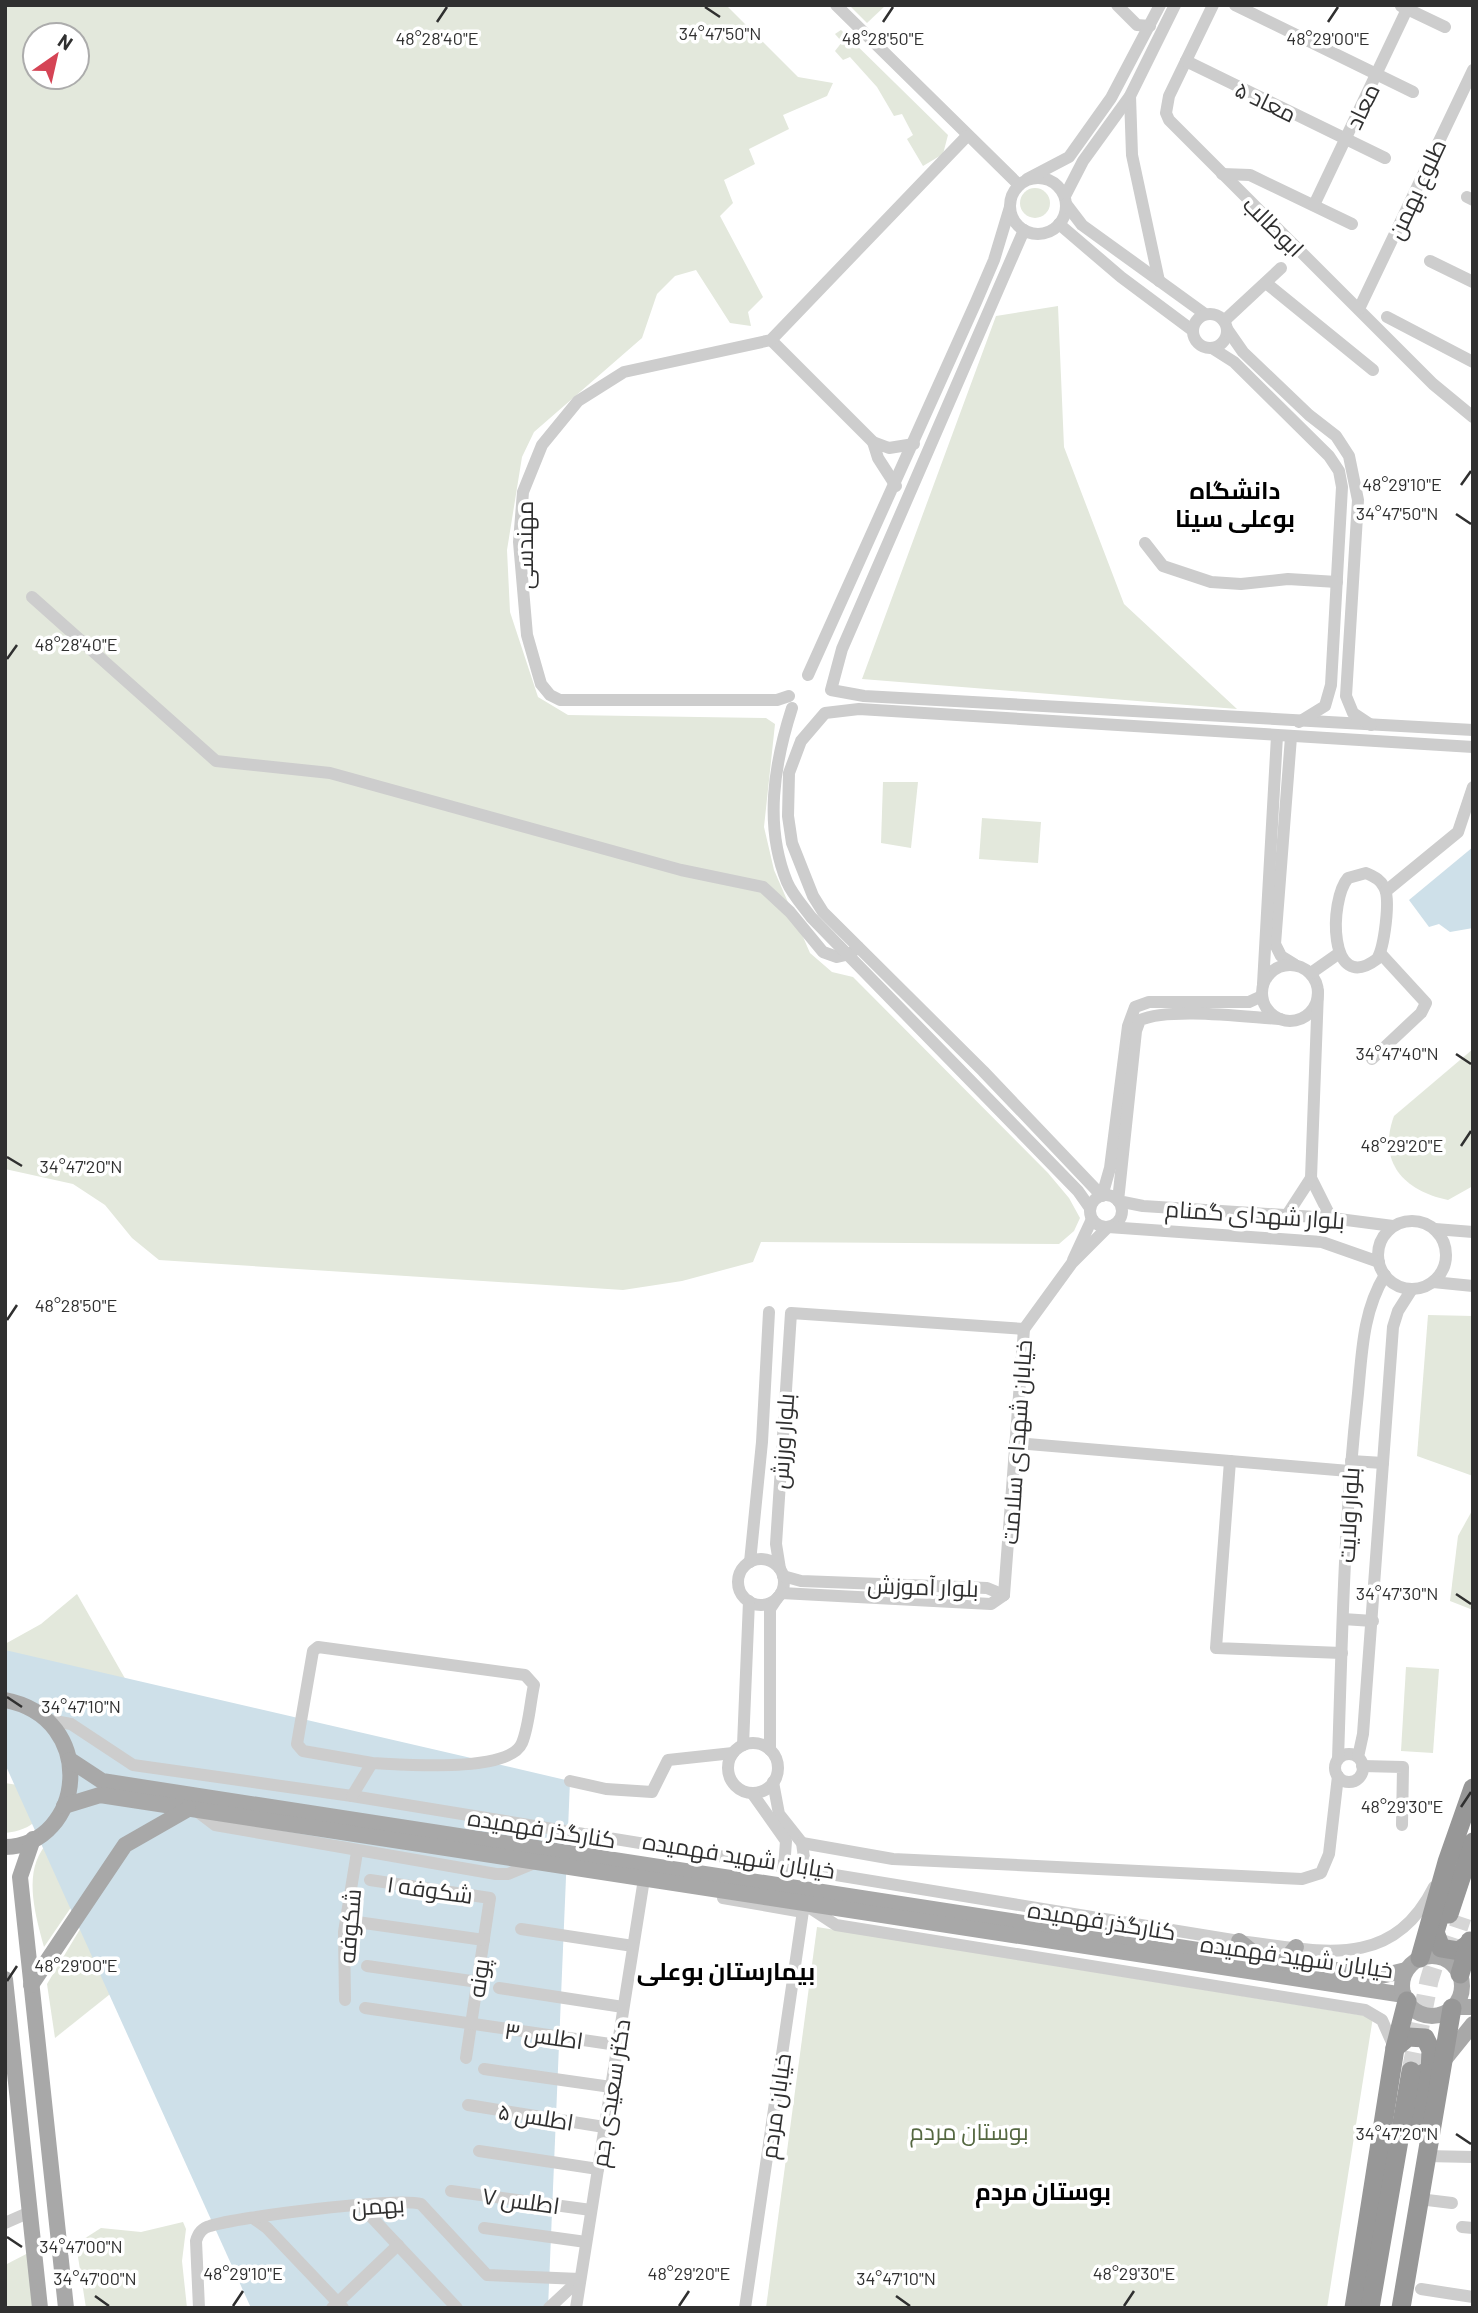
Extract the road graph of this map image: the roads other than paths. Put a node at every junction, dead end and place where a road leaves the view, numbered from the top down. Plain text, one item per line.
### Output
1 (836, 5) edge
2 (1117, 5) edge
3 (1160, 5) edge
4 (1175, 5) edge
5 (1213, 5) edge
6 (1234, 5) edge
7 (1406, 6) edge
8 (1150, 26) junction
9 (1445, 27) dead end
10 (1186, 61) junction
11 (1473, 70) edge
12 (1377, 76) junction
13 (1413, 92) dead end
14 (1130, 96) junction
15 (968, 136) junction
16 (1345, 141) junction
17 (1385, 158) dead end
18 (1222, 174) junction
19 (1023, 182) junction
20 (1065, 200) junction
21 (1314, 205) junction
22 (1010, 207) junction
23 (1059, 224) junction
24 (1353, 224) dead end
25 (1024, 230) junction
26 (1430, 261) dead end
27 (1281, 268) dead end
28 (1159, 281) junction
29 (1473, 282) edge
30 (1266, 283) junction
31 (1359, 309) junction
32 (1205, 314) junction
33 (1387, 317) dead end
34 (1225, 325) junction
35 (1192, 330) junction
36 (771, 340) junction
37 (1212, 348) junction
38 (1473, 361) edge
39 (1374, 370) dead end
40 (1473, 417) edge
41 (873, 442) junction
42 (914, 444) junction
43 (896, 486) junction
44 (1144, 543) dead end
45 (1337, 582) junction
46 (32, 597) dead end
47 (808, 675) dead end
48 (1299, 722) junction
49 (1371, 725) junction
50 (1473, 730) edge
51 (1277, 736) junction
52 (1291, 737) junction
53 (1473, 747) edge
54 (1473, 787) edge
55 (1386, 891) junction
56 (854, 951) junction
57 (1338, 954) junction
58 (1381, 954) junction
59 (1294, 964) junction
60 (1311, 973) junction
61 (1262, 990) junction
62 (1318, 991) junction
63 (1280, 1019) junction
64 (1372, 1059) dead end
65 (1311, 1178) junction
66 (1102, 1196) junction
67 (1118, 1201) junction
68 (1091, 1214) junction
69 (1287, 1215) junction
70 (1331, 1218) junction
71 (1393, 1226) junction
72 (1108, 1227) junction
73 (1435, 1228) junction
74 (1473, 1232) edge
75 (1072, 1262) junction
76 (1379, 1262) junction
77 (1385, 1275) junction
78 (1433, 1282) junction
79 (1473, 1286) edge
80 (1412, 1289) junction
81 (769, 1312) dead end
82 (1024, 1329) junction
83 (1015, 1443) junction
84 (1230, 1461) junction
85 (1383, 1463) junction
86 (1350, 1466) junction
87 (750, 1562) junction
88 (782, 1572) junction
89 (916, 1593) junction
90 (780, 1595) junction
91 (1004, 1595) joint
92 (749, 1601) junction
93 (1343, 1619) junction
94 (1373, 1621) junction
95 (1342, 1653) junction
96 (5, 1700) edge
97 (49, 1720) junction
98 (738, 1749) junction
99 (770, 1750) junction
100 (1338, 1759) junction
101 (71, 1760) junction
102 (1360, 1761) junction
103 (372, 1763) junction
104 (1338, 1776) junction
105 (570, 1781) dead end
106 (773, 1782) junction
107 (1473, 1788) edge
108 (752, 1793) junction
109 (352, 1796) junction
110 (64, 1806) junction
111 (191, 1809) junction
112 (1402, 1825) dead end
113 (33, 1839) junction
114 (1473, 1842) edge
115 (802, 1843) junction
116 (5, 1847) edge
117 (357, 1852) junction
118 (1447, 1862) junction
119 (537, 1863) junction
120 (784, 1868) junction
121 (13, 1878) edge
122 (370, 1880) dead end
123 (643, 1882) junction
124 (1473, 1883) edge
125 (1440, 1887) junction
126 (804, 1894) junction
127 (490, 1898) joint
128 (357, 1922) dead end
129 (1463, 1927) edge
130 (521, 1929) dead end
131 (484, 1940) junction
132 (1239, 1941) junction
133 (633, 1946) junction
134 (1296, 1947) junction
135 (1263, 1960) junction
136 (1283, 1963) junction
137 (1413, 1964) junction
138 (367, 1966) dead end
139 (1464, 1977) edge
140 (5, 1979) edge
141 (478, 1982) junction
142 (32, 1985) junction
143 (499, 1988) dead end
144 (1405, 1998) junction
145 (345, 2000) dead end
146 (623, 2007) junction
147 (1453, 2007) junction
148 (1473, 2007) edge
149 (365, 2008) dead end
150 (472, 2024) junction
151 (1473, 2024) edge
152 (617, 2045) junction
153 (1395, 2048) junction
154 (466, 2058) dead end
155 (484, 2069) dead end
156 (1425, 2069) junction
157 (611, 2087) junction
158 (468, 2105) dead end
159 (604, 2127) junction
160 (1427, 2146) junction
161 (479, 2151) dead end
162 (1473, 2157) edge
163 (598, 2169) junction
164 (451, 2191) dead end
165 (1419, 2199) junction
166 (1451, 2203) dead end
167 (361, 2206) junction
168 (591, 2210) junction
169 (30, 2213) junction
170 (253, 2218) junction
171 (5, 2223) edge
172 (484, 2228) dead end
173 (586, 2242) junction
174 (398, 2245) junction
175 (580, 2279) junction
176 (1421, 2289) dead end
177 (1473, 2297) edge
178 (337, 2306) edge
179 (40, 2308) edge
180 (66, 2308) edge
181 (199, 2308) edge
182 (457, 2308) edge
183 (549, 2308) edge
184 (576, 2308) edge
185 (745, 2308) edge
186 (1354, 2308) edge
187 (1370, 2308) edge
188 (1395, 2308) edge
189 (1401, 2308) edge

1 - 15 street
2 - 8 street
3 - 8 street
4 - 14 street
5 - 10 street, ابوطالب
6 - 12 street
7 - 9 street
7 - 12 street, معاد
8 - 19 street
10 - 16 street, معاد ۵
10 - 18 street, ابوطالب
11 - 31 street, طلوع بهمن
12 - 13 street
12 - 16 street, معاد
14 - 20 street
14 - 28 street
15 - 19 street
15 - 36 street
16 - 17 street, معاد ۵
16 - 21 street, معاد
18 - 21 street
18 - 31 street, ابوطالب
19 - 20 street
19 - 22 street
20 - 23 street
20 - 28 street
21 - 24 street
22 - 25 street
22 - 42 street
23 - 25 street
23 - 35 street
25 - 48 street
26 - 29 street
27 - 30 street
28 - 32 street
30 - 34 street
30 - 39 street
31 - 40 street, ابوطالب
32 - 34 street
32 - 35 street
33 - 38 street
34 - 37 street
34 - 49 street
35 - 37 street
36 - 41 street
36 - 56 street, مهندسی
37 - 45 street
41 - 42 street
41 - 43 street
42 - 43 street
43 - 47 street
44 - 45 street
45 - 48 street
46 - 56 street
48 - 49 street
49 - 50 street
51 - 52 street
51 - 56 street
51 - 61 street
52 - 53 street
52 - 59 street
54 - 55 street
55 - 57 street
55 - 58 street
56 - 66 street
56 - 68 street
57 - 58 street
57 - 60 street
58 - 64 street
59 - 60 street
59 - 61 street
60 - 62 street
61 - 63 street
61 - 66 street
62 - 63 street
62 - 65 street
63 - 67 street
65 - 69 street
65 - 70 street
66 - 67 street
66 - 68 street
67 - 69 street, بلوار شهدای گمنام
67 - 72 street
68 - 72 street
68 - 75 street, خیابان شهدای سلامت
69 - 70 street, بلوار شهدای گمنام
70 - 71 street, بلوار شهدای گمنام
71 - 73 street
71 - 76 street
72 - 75 street, خیابان شهدای سلامت
72 - 76 street, بلوار شهدای گمنام
73 - 74 street
73 - 78 street
75 - 82 street, خیابان شهدای سلامت
76 - 77 street
77 - 80 street
77 - 86 street, بلوار ولایت
78 - 79 street
78 - 80 street
80 - 85 street, بلوار ولایت
81 - 87 street, بلوار ورزش
82 - 83 street, خیابان شهدای سلامت
82 - 88 street, بلوار ورزش
83 - 84 street
83 - 91 street, خیابان شهدای سلامت
84 - 86 street
84 - 95 street
85 - 86 street
85 - 94 street, بلوار ولایت
86 - 93 street, بلوار ولایت
87 - 88 street
87 - 92 street
88 - 89 street, بلوار آموزش
88 - 90 street
89 - 90 street, بلوار آموزش
89 - 91 street, بلوار آموزش
90 - 92 street
90 - 99 street
92 - 98 street
93 - 94 street
93 - 95 street, بلوار ولایت
94 - 102 street, بلوار ولایت
95 - 100 street, بلوار ولایت
96 - 97 main road
97 - 101 main road
97 - 109 street, کنارگذر فهمیده
98 - 99 street
98 - 105 street
98 - 108 street
99 - 106 street
100 - 102 street
100 - 104 street
101 - 110 main road
101 - 126 main road, خیابان شهید فهمیده
102 - 104 street
102 - 112 street
103 - 103 street
103 - 109 street
104 - 115 street
106 - 108 street
106 - 115 street
107 - 118 highway
108 - 120 street
109 - 120 street, کنارگذر فهمیده
110 - 111 main road, خیابان شهید فهمیده
110 - 113 main road
111 - 117 street
111 - 119 main road, خیابان شهید فهمیده
111 - 142 main road
113 - 116 main road
113 - 121 main road
114 - 129 highway
115 - 126 street, خیابان مردم
117 - 119 street
117 - 145 street, شکوفه
118 - 125 highway
118 - 134 street, کنارگذر فهمیده
119 - 123 main road, خیابان شهید فهمیده
120 - 126 street, کنارگذر فهمیده
121 - 142 main road
122 - 127 street, شکوفه ۱
123 - 126 main road, خیابان شهید فهمیده
123 - 133 street, دکتر سعیدی جم
124 - 129 highway
125 - 129 highway
125 - 137 highway
126 - 132 street, کنارگذر فهمیده
126 - 135 main road, خیابان شهید فهمیده
126 - 144 main road, خیابان شهید فهمیده
126 - 153 street, کنارگذر فهمیده
126 - 185 street, خیابان مردم
127 - 131 street, پونه
128 - 131 street
129 - 139 highway
130 - 133 street
131 - 141 street, پونه
132 - 134 street, کنارگذر فهمیده
132 - 135 main road
133 - 146 street, دکتر سعیدی جم
134 - 136 main road
135 - 136 main road, خیابان شهید فهمیده
136 - 137 main road, خیابان شهید فهمیده
137 - 139 main road
137 - 144 main road
138 - 141 street
139 - 147 main road
140 - 169 main road
141 - 150 street, پونه
142 - 180 main road
143 - 146 street
144 - 147 main road
144 - 153 highway
146 - 152 street, دکتر سعیدی جم
147 - 148 main road
147 - 156 highway
149 - 150 street, اطلس ۳
150 - 152 street, اطلس ۳
150 - 154 street, پونه
151 - 156 main road
152 - 157 street, دکتر سعیدی جم
153 - 160 highway
153 - 186 highway
155 - 157 street
156 - 160 highway
156 - 187 highway
156 - 188 highway
157 - 159 street, دکتر سعیدی جم
158 - 159 street, اطلس ۵
159 - 163 street, دکتر سعیدی جم
160 - 162 street
160 - 165 highway
161 - 163 street
163 - 168 street, دکتر سعیدی جم
164 - 168 street, اطلس ۷
165 - 166 street
165 - 189 highway
167 - 170 street, بهمن
167 - 174 street
167 - 175 street, بهمن
168 - 173 street, دکتر سعیدی جم
169 - 171 street
169 - 179 main road
170 - 178 street
170 - 181 street, بهمن
172 - 173 street
173 - 175 street, دکتر سعیدی جم
174 - 178 street
174 - 182 street
175 - 183 street
175 - 184 street, دکتر سعیدی جم
176 - 177 street

